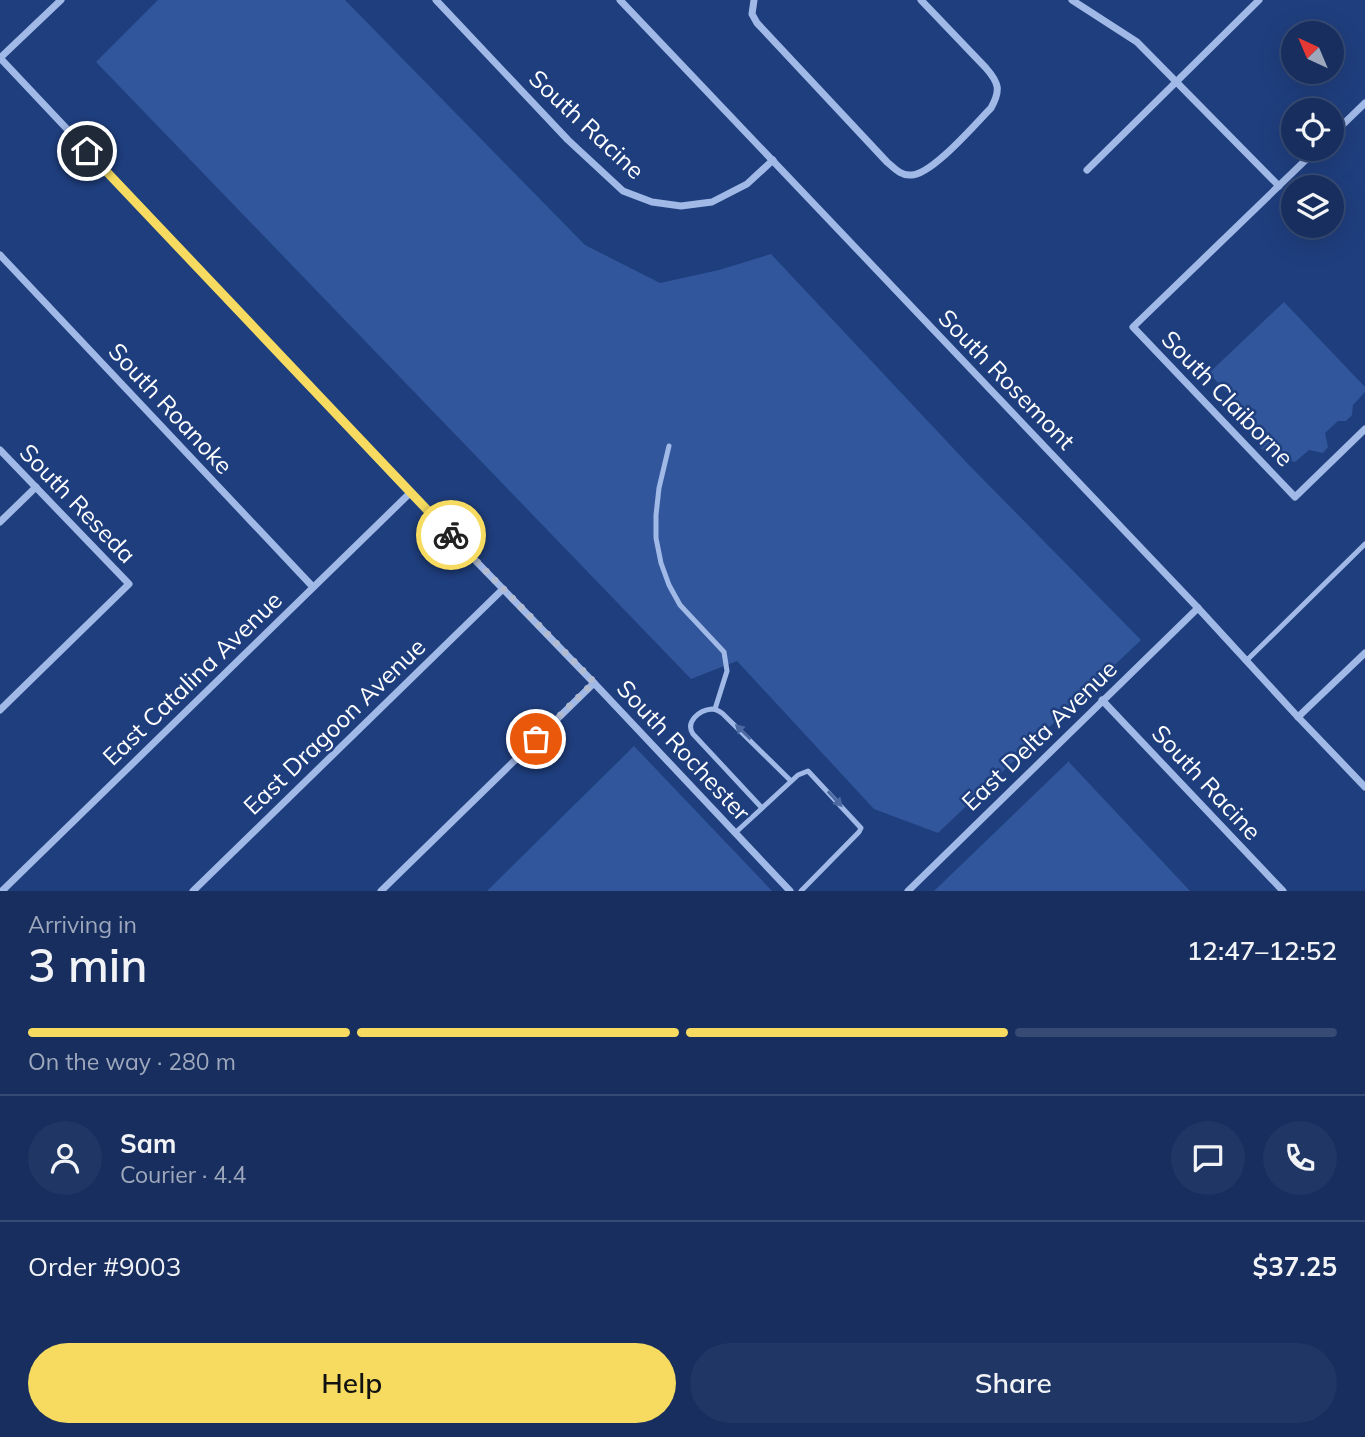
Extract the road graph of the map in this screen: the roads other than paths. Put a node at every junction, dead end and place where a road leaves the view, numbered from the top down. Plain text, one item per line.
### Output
1 (61, 0) edge
2 (436, 0) edge
3 (620, 0) edge
4 (754, 0) edge
5 (921, 0) edge
6 (1072, 0) edge
7 (1259, 0) edge
8 (0, 58) edge
9 (1178, 81) junction
10 (1365, 103) edge
11 (1344, 123) edge
12 (773, 160) junction
13 (1305, 161) edge
14 (1087, 170) dead end
15 (1279, 186) junction
16 (0, 255) edge
17 (1365, 429) edge
18 (668, 446) dead end
19 (0, 450) edge
20 (36, 487) junction
21 (410, 493) junction
22 (0, 522) edge
23 (1365, 544) edge
24 (313, 587) junction
25 (503, 589) junction
26 (1198, 608) junction
27 (1365, 653) edge
28 (1245, 661) junction
29 (594, 682) junction
30 (1102, 700) junction
31 (715, 709) junction
32 (0, 710) edge
33 (1298, 718) junction
34 (791, 781) junction
35 (1365, 787) edge
36 (762, 808) junction
37 (735, 833) junction
38 (2, 891) edge
39 (193, 891) edge
40 (381, 891) edge
41 (790, 891) edge
42 (801, 891) edge
43 (908, 891) edge
44 (1283, 891) edge

1 - 8 street
2 - 12 street, South Racine
3 - 12 street, South Rosemont
4 - 5 street
6 - 9 street
7 - 9 street
8 - 21 street, South Rochester
9 - 14 street
9 - 15 street
10 - 11 street
12 - 26 street, South Rosemont
13 - 15 street
15 - 17 street, South Claiborne
16 - 24 street, South Roanoke
18 - 31 lane
19 - 20 street, South Reseda
20 - 22 street
20 - 32 street, South Reseda
21 - 24 street, East Catalina Avenue
21 - 25 street, South Rochester
23 - 28 lane
24 - 38 street, East Catalina Avenue
25 - 29 street, South Rochester
25 - 39 street, East Dragoon Avenue
26 - 28 street, South Rosemont
26 - 30 street, East Delta Avenue
27 - 33 street
28 - 33 street, South Rosemont
29 - 37 street, South Rochester
29 - 40 street
30 - 43 street, East Delta Avenue
30 - 44 street, South Racine
34 -> 31 lane
31 - 36 lane
33 - 35 street, South Rosemont
34 - 36 lane
34 -> 42 lane
36 - 37 lane
37 - 41 street, South Rochester

